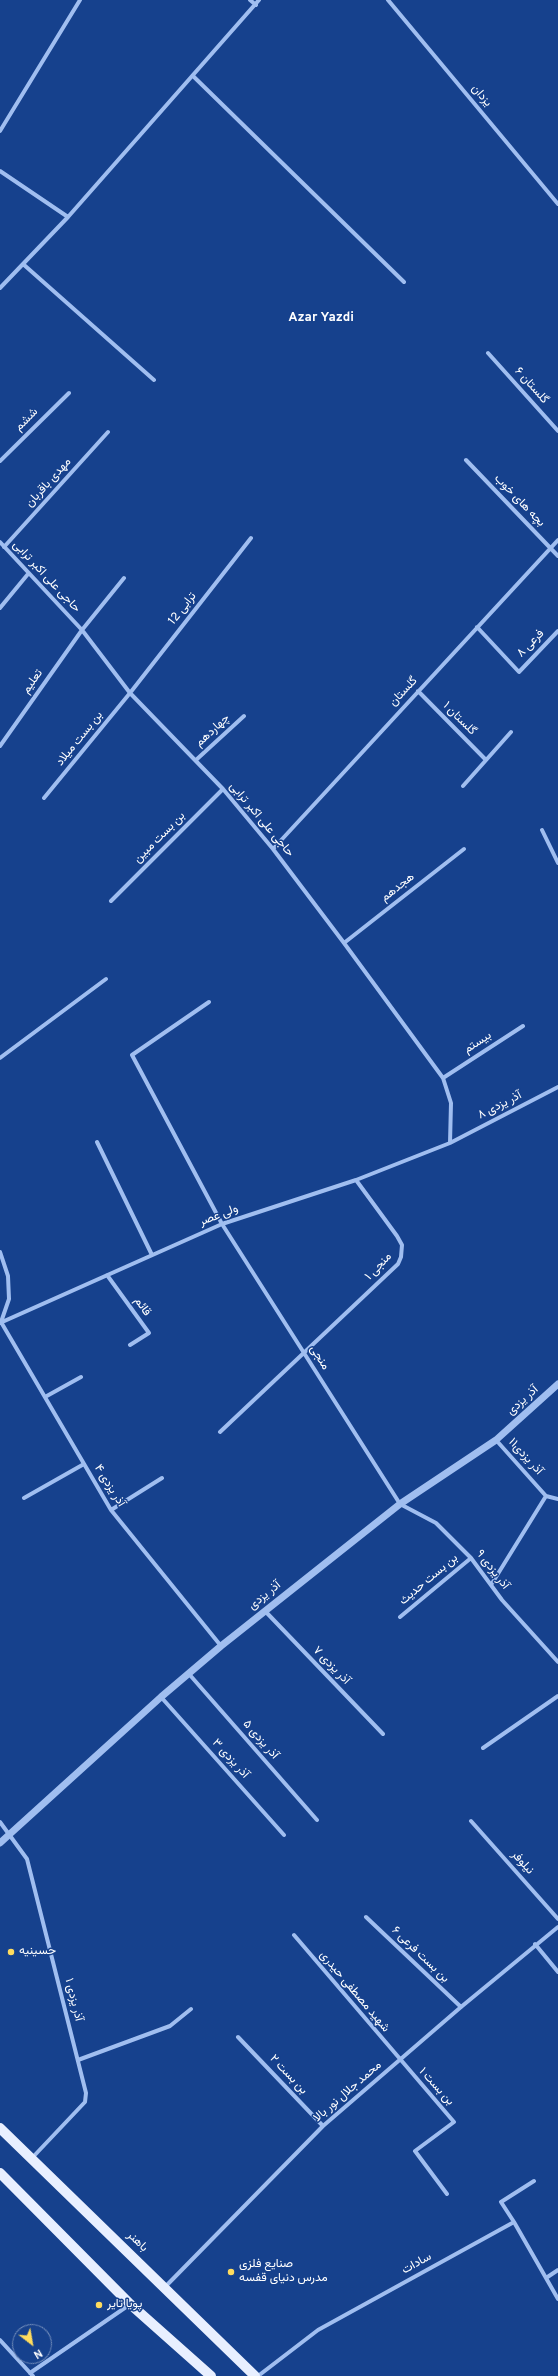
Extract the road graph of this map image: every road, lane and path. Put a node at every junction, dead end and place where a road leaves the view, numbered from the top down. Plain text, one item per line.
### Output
1 (80, 0) edge
2 (250, 0) edge
3 (259, 0) edge
4 (388, 0) edge
5 (256, 5) junction
6 (193, 76) junction
7 (0, 131) edge
8 (0, 171) edge
9 (558, 204) edge
10 (68, 217) junction
11 (23, 264) junction
12 (404, 282) dead end
13 (0, 288) edge
14 (488, 353) dead end
15 (154, 380) dead end
16 (69, 393) dead end
17 (108, 432) dead end
18 (558, 432) edge
19 (466, 460) dead end
20 (0, 461) edge
21 (251, 538) dead end
22 (558, 540) edge
23 (0, 542) edge
24 (4, 547) junction
25 (550, 548) junction
26 (558, 556) edge
27 (28, 574) junction
28 (124, 578) dead end
29 (0, 608) edge
30 (477, 627) junction
31 (82, 630) junction
32 (558, 631) edge
33 (418, 691) junction
34 (130, 693) junction
35 (244, 716) dead end
36 (511, 732) dead end
37 (0, 746) edge
38 (196, 760) junction
39 (486, 760) junction
40 (462, 786) dead end
41 (222, 789) junction
42 (44, 798) dead end
43 (542, 830) dead end
44 (273, 849) junction
45 (464, 849) dead end
46 (558, 863) edge
47 (111, 901) dead end
48 (344, 943) junction
49 (106, 979) dead end
50 (209, 1002) dead end
51 (523, 1026) dead end
52 (0, 1058) edge
53 (443, 1078) junction
54 (558, 1087) edge
55 (98, 1142) dead end
56 (450, 1143) junction
57 (356, 1180) junction
58 (222, 1224) junction
59 (0, 1252) edge
60 (152, 1255) junction
61 (108, 1275) junction
62 (1, 1322) edge
63 (130, 1345) dead end
64 (304, 1354) junction
65 (81, 1377) dead end
66 (558, 1384) edge
67 (45, 1397) junction
68 (220, 1432) dead end
69 (496, 1440) junction
70 (84, 1464) junction
71 (162, 1478) dead end
72 (546, 1496) junction
73 (24, 1498) dead end
74 (558, 1499) edge
75 (400, 1504) junction
76 (111, 1510) junction
77 (471, 1558) junction
78 (491, 1585) junction
79 (265, 1611) junction
80 (400, 1617) dead end
81 (222, 1646) junction
82 (558, 1662) edge
83 (189, 1674) junction
84 (558, 1696) edge
85 (161, 1697) junction
86 (383, 1734) dead end
87 (483, 1748) dead end
88 (317, 1820) dead end
89 (471, 1821) dead end
90 (0, 1822) edge
91 (8, 1833) junction
92 (284, 1835) dead end
93 (0, 1843) edge
94 (366, 1917) dead end
95 (558, 1919) edge
96 (558, 1927) edge
97 (294, 1935) dead end
98 (535, 1944) junction
99 (558, 1972) edge
100 (461, 2007) junction
101 (191, 2009) dead end
102 (238, 2037) dead end
103 (78, 2060) junction
104 (399, 2061) junction
105 (323, 2126) junction
106 (0, 2128) edge
107 (32, 2158) junction
108 (0, 2173) edge
109 (534, 2181) dead end
110 (447, 2194) dead end
111 (514, 2222) junction
112 (558, 2270) edge
113 (546, 2278) junction
114 (164, 2287) junction
115 (558, 2299) edge
116 (130, 2304) junction
117 (0, 2340) edge
118 (32, 2374) edge
119 (211, 2376) edge
120 (256, 2376) edge

1 - 7 street
2 - 5 street
3 - 5 street
4 - 9 street, یزدان
5 - 6 street
6 - 10 street
6 - 12 street
8 - 10 street
10 - 11 street
11 - 13 street
11 - 15 street
14 - 18 street, گلستان ۶
16 - 20 street, ششم
17 - 24 street, مهدی باقربان
19 - 25 street, بچه های خوب
21 - 34 street, ترابی 12
22 - 25 street, گلستان
23 - 24 street, حاجی علی اکبر ترابی
24 - 27 street, حاجی علی اکبر ترابی
25 - 26 street, بچه های خوب
25 - 30 street, گلستان
27 - 29 street
27 - 31 street, حاجی علی اکبر ترابی
28 - 31 street, تعلیم
30 - 32 street, فرعی ۸
30 - 33 street, گلستان
31 - 34 street, حاجی علی اکبر ترابی
31 - 37 street, تعلیم
33 - 39 street, گلستان ۱
33 - 44 street, گلستان
34 - 38 street, حاجی علی اکبر ترابی
34 - 42 street, بن بست میلاد
35 - 38 street, چهاردهم
36 - 39 street
38 - 41 street, حاجی علی اکبر ترابی
39 - 40 street
41 - 44 street, حاجی علی اکبر ترابی
41 - 47 street, بن بست مبین
43 - 46 street
44 - 48 street, حاجی علی اکبر ترابی
45 - 48 street, هجدهم
48 - 53 street, حاجی علی اکبر ترابی
49 - 52 street
50 - 58 street, منجی
51 - 53 street, بیستم
53 - 56 street, حاجی علی اکبر ترابی
54 - 56 street, ۸ آذر یزدی
55 - 60 street
56 - 57 street, ولی عصر
57 - 58 street, ولی عصر
57 - 64 street, منجی ۱
58 - 60 street, ولی عصر
58 - 64 street, منجی
59 - 62 street
60 - 61 street, ولی عصر
61 - 62 street, ولی عصر
61 - 63 street, قائم
62 - 67 street, ۴ آذر یزدی
64 - 68 street
64 - 75 street, منجی
65 - 67 street
66 - 69 street, آذر یزدی
67 - 70 street, ۴ آذر یزدی
69 - 72 street, آذر یزدی۱۱
69 - 75 street, آذر یزدی
70 - 73 street
70 - 76 street, ۴ آذر یزدی
71 - 76 street
72 - 74 street
72 - 78 street
75 - 77 street, آذر یزدی ۹
75 - 79 street, آذر یزدی
76 - 81 street, ۴ آذر یزدی
77 - 78 street, آذر یزدی ۹
77 - 80 street, بن بست حدیث
78 - 82 street, آذر یزدی ۹
79 - 81 street, آذر یزدی
79 - 86 street, آذر یزدی ۷
81 - 83 street, آذر یزدی
83 - 85 street, آذر یزدی
83 - 88 street, آذر یزدی ۵
84 - 87 street
85 - 91 street, آذر یزدی
85 - 92 street, آذر یزدی ۳
89 - 95 street, نیلوفر
90 - 91 street, آذر یزدی ۱
91 - 93 street, آذر یزدی
91 - 103 street, آذر یزدی ۱
94 - 100 street, بن بست فرعی ۶
96 - 98 street, محمد جلال نور بالا
97 - 104 street, شهید مصطفی حیدری
98 - 99 street
98 - 100 street, محمد جلال نور بالا
100 - 104 street, محمد جلال نور بالا
101 - 103 street
102 - 105 street, بن بست ۲
103 - 107 street, آذر یزدی ۱
104 - 105 street, محمد جلال نور بالا
104 - 110 street, بن بست ۱
105 - 114 street, محمد جلال نور بالا
106 - 107 main road, باهنر
107 - 114 main road, باهنر
108 - 116 main road
109 - 111 street
111 - 113 street
111 - 120 street, سادات
112 - 113 street
113 - 115 street
114 - 120 main road, باهنر
116 - 118 street
116 - 119 main road
117 - 118 street

